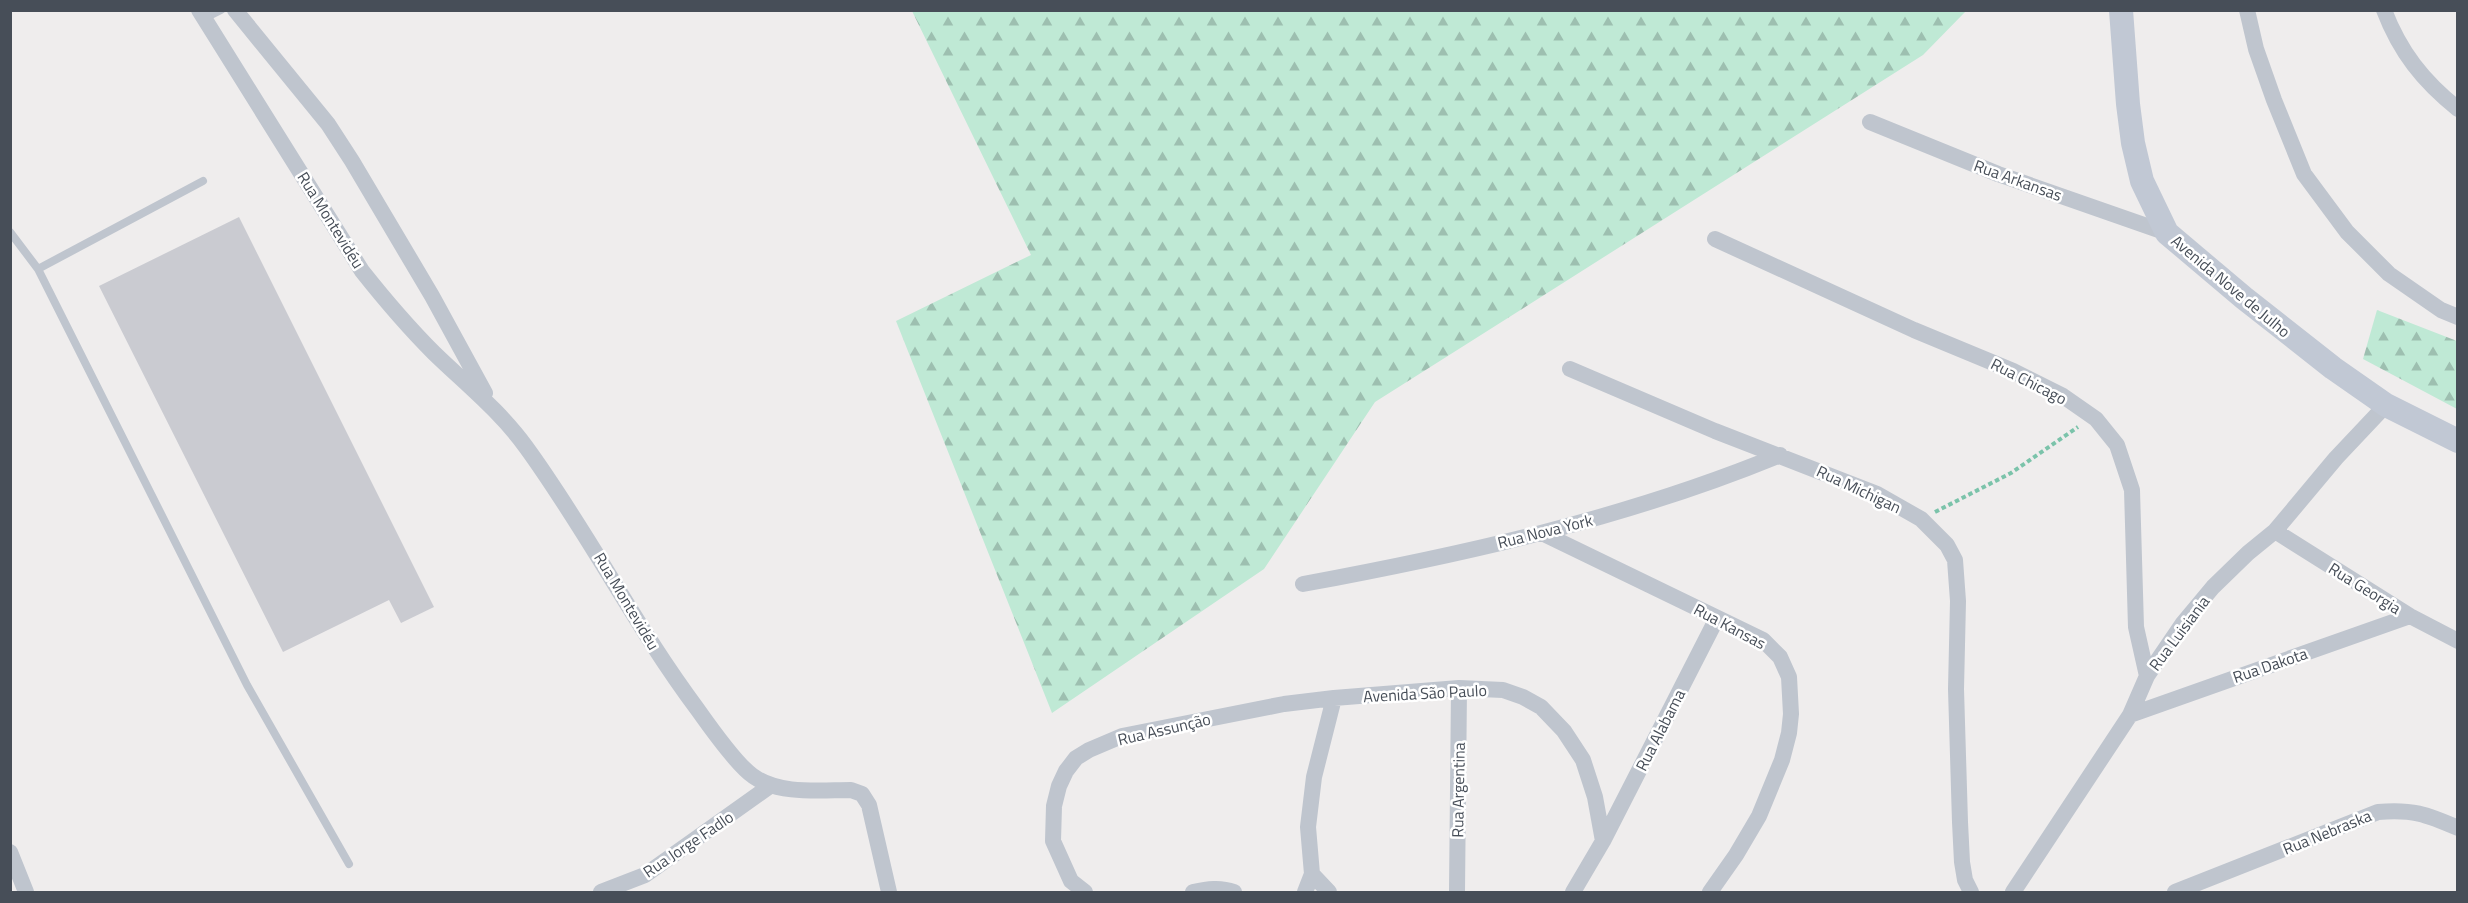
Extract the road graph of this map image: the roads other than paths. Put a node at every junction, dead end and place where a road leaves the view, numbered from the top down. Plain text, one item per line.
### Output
1 (221, 10) edge
2 (235, 10) edge
3 (2121, 10) edge
4 (2247, 10) edge
5 (2384, 10) edge
6 (201, 15) edge
7 (2457, 109) edge
8 (1870, 122) dead end
9 (203, 181) dead end
10 (10, 232) edge
11 (2167, 233) junction
12 (1715, 239) dead end
13 (38, 268) junction
14 (2457, 317) edge
15 (1570, 369) dead end
16 (2386, 405) junction
17 (492, 407) junction
18 (2457, 441) edge
19 (1780, 454) junction
20 (2275, 531) junction
21 (1542, 533) junction
22 (1303, 584) dead end
23 (2410, 616) junction
24 (1717, 618) junction
25 (2457, 641) edge
26 (2147, 676) junction
27 (1459, 688) junction
28 (1334, 698) junction
29 (2130, 715) junction
30 (770, 786) junction
31 (2457, 828) edge
32 (1603, 841) junction
33 (10, 852) edge
34 (349, 864) dead end
35 (1312, 874) junction
36 (2200, 884) junction
37 (26, 892) edge
38 (601, 892) edge
39 (889, 892) edge
40 (1085, 892) edge
41 (1193, 892) edge
42 (1234, 892) edge
43 (1305, 892) edge
44 (1329, 892) edge
45 (1457, 892) edge
46 (1573, 892) edge
47 (1710, 892) edge
48 (1971, 892) edge
49 (2013, 892) edge
50 (2175, 892) edge
51 (2215, 892) edge

1 - 6 lane
2 - 17 street, Rua Montevidéu
3 - 11 main road, Avenida Nove de Julho
4 - 14 street
5 - 7 street
6 - 17 street, Rua Montevidéu
8 - 11 street, Rua Arkansas
9 - 13 lane
10 - 13 lane
11 - 16 main road, Avenida Nove de Julho
12 - 26 street, Rua Chicago
13 - 34 lane
15 - 19 street, Rua Michigan
16 - 18 main road, Avenida Nove de Julho
16 - 20 street, Rua Luisiania
17 - 30 street, Rua Montevidéu
19 - 21 street, Rua Nova York
19 - 48 street, Rua Michigan
20 - 23 street, Rua Georgia
20 - 26 street, Rua Luisiania
21 - 22 street, Rua Nova York
21 - 24 street, Rua Kansas
23 - 25 street, Rua Georgia
23 - 29 street, Rua Dakota
24 - 32 street, Rua Alabama
24 - 47 street, Rua Kansas
26 - 29 street, Rua Luisiania
27 - 28 street, Avenida São Paulo
27 - 32 street, Avenida São Paulo
27 - 45 street, Rua Argentina
28 - 35 street
28 - 40 street, Rua Assunção
29 - 49 street, Rua Luisiania
30 - 38 street, Rua Jorge Fadlo
30 - 39 street
31 - 36 street, Rua Nebraska
32 - 46 street
33 - 37 street
35 - 43 street
35 - 44 street
36 - 50 street
36 - 51 street
41 - 42 street

